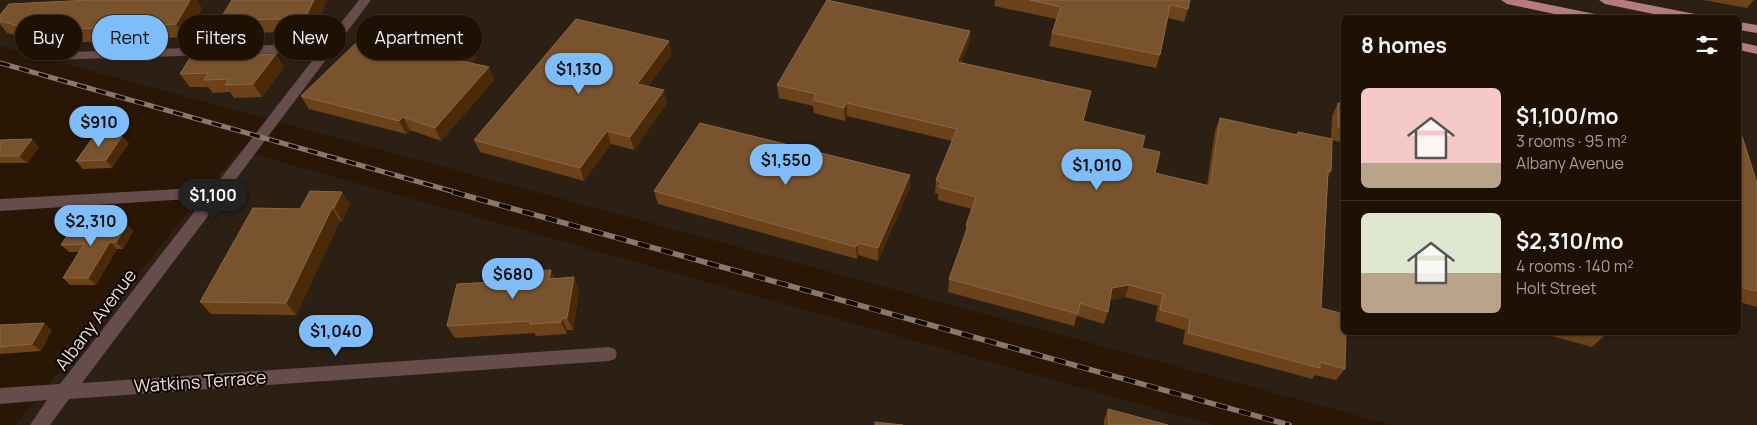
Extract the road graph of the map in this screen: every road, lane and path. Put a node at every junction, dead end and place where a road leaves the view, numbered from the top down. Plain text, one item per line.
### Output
1 (365, 0) edge
2 (1507, 0) edge
3 (1605, 0) edge
4 (1580, 15) edge
5 (1680, 15) edge
6 (346, 24) edge
7 (1741, 26) edge
8 (1757, 30) edge
9 (1741, 46) edge
10 (274, 49) edge
11 (1757, 50) edge
12 (82, 55) edge
13 (318, 60) edge
14 (216, 192) junction
15 (0, 205) edge
16 (609, 354) dead end
17 (65, 392) junction
18 (0, 396) edge
19 (39, 425) edge

1 - 6 street, Albany Avenue
2 - 4 main road
3 - 5 main road
7 - 8 main road
9 - 11 main road
10 - 12 street
13 - 14 street, Albany Avenue
14 - 15 street
14 - 17 street, Albany Avenue
16 - 17 street, Watkins Terrace
17 - 18 street, Watkins Terrace
17 - 19 street, Albany Avenue

